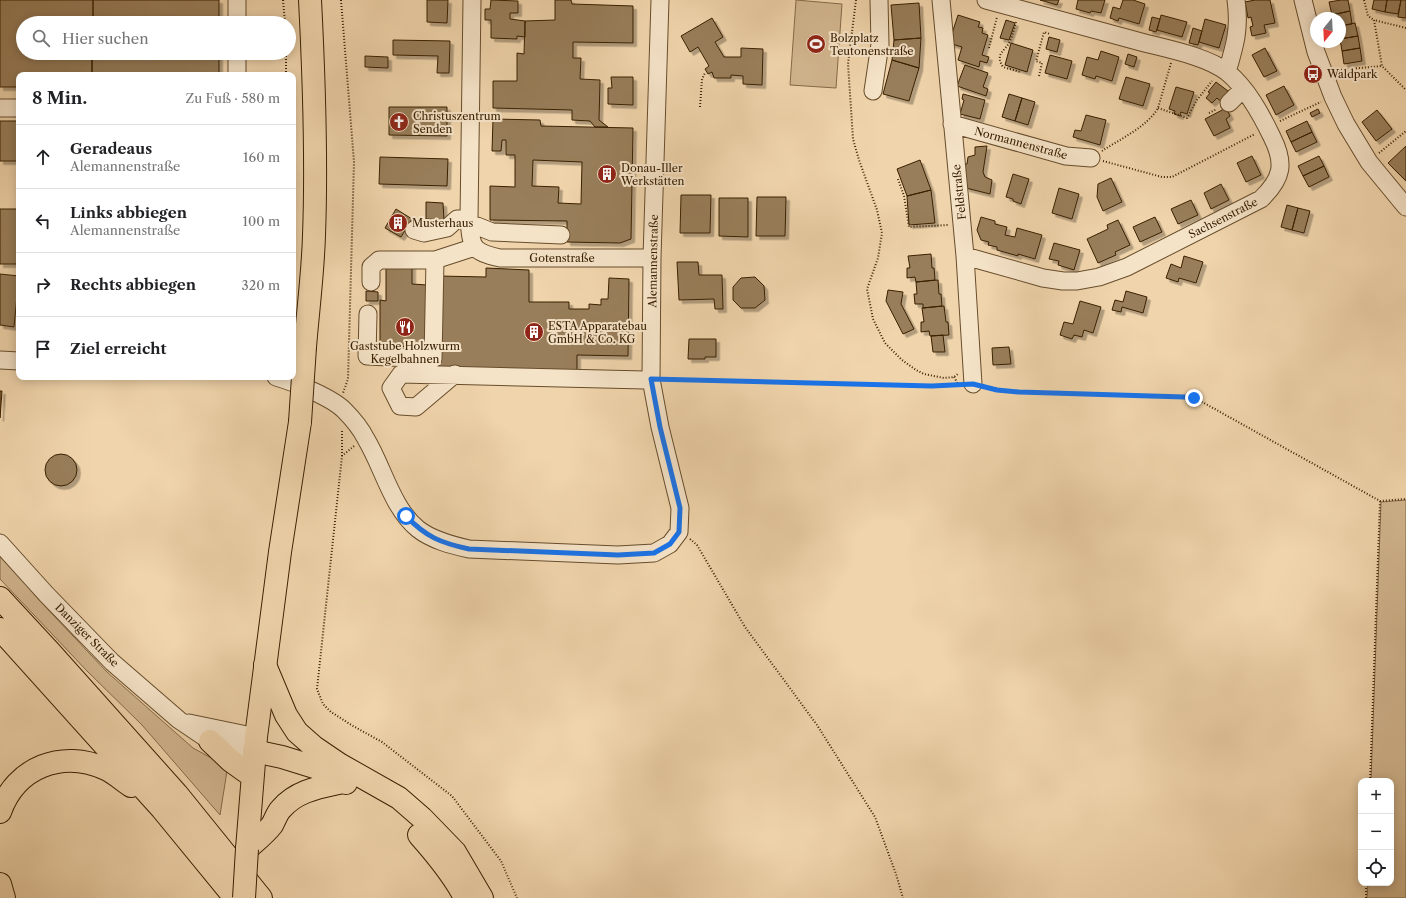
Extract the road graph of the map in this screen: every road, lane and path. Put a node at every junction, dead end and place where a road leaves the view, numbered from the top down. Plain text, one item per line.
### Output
1 (237, 0) edge
2 (283, 0) edge
3 (310, 0) edge
4 (472, 0) edge
5 (660, 0) edge
6 (856, 0) edge
7 (879, 0) edge
8 (941, 0) edge
9 (1236, 0) edge
10 (1303, 0) edge
11 (1364, 0) edge
12 (993, 2) edge
13 (1020, 9) junction
14 (237, 16) edge
15 (284, 16) edge
16 (1374, 20) junction
17 (1406, 28) edge
18 (1050, 34) dead end
19 (989, 48) dead end
20 (1174, 51) junction
21 (237, 60) edge
22 (286, 60) edge
23 (1382, 66) junction
24 (237, 72) edge
25 (286, 72) edge
26 (1020, 72) dead end
27 (1226, 72) junction
28 (1323, 72) junction
29 (705, 73) dead end
30 (1039, 76) dead end
31 (1212, 81) dead end
32 (1243, 89) junction
33 (1406, 90) edge
34 (873, 91) dead end
35 (1333, 96) junction
36 (1229, 103) dead end
37 (700, 107) dead end
38 (0, 108) edge
39 (16, 108) edge
40 (1158, 108) junction
41 (952, 124) junction
42 (1268, 127) junction
43 (1406, 131) edge
44 (1091, 158) junction
45 (1369, 162) junction
46 (898, 179) dead end
47 (1406, 207) edge
48 (470, 222) junction
49 (962, 224) junction
50 (414, 230) dead end
51 (561, 235) dead end
52 (475, 247) junction
53 (965, 256) junction
54 (652, 258) junction
55 (435, 260) junction
56 (371, 282) dead end
57 (368, 314) dead end
58 (0, 360) edge
59 (16, 361) edge
60 (960, 372) dead end
61 (454, 374) dead end
62 (954, 377) junction
63 (651, 379) junction
64 (283, 380) edge
65 (966, 385) junction
66 (344, 411) junction
67 (342, 456) dead end
68 (1406, 499) edge
69 (1380, 501) junction
70 (679, 532) junction
71 (0, 543) edge
72 (0, 598) edge
73 (0, 629) edge
74 (266, 665) junction
75 (179, 720) junction
76 (210, 741) junction
77 (255, 744) junction
78 (341, 773) junction
79 (252, 776) junction
80 (1370, 778) edge
81 (162, 809) junction
82 (0, 812) edge
83 (252, 837) junction
84 (0, 884) edge
85 (1366, 886) edge
86 (4, 898) edge
87 (235, 898) edge
88 (244, 898) edge
89 (261, 898) edge
90 (466, 898) edge
91 (482, 898) edge
92 (903, 898) edge
93 (1366, 898) edge

1 - 14 street
2 - 15 path
3 - 74 main road, bridge
4 - 48 street
5 - 54 street, Alemannenstraße
6 - 62 path
7 - 34 street
8 - 41 street, Feldstraße
9 - 27 street
10 - 28 street
11 - 16 path
12 - 13 street, Sachsenstraße
12 - 19 path
13 - 20 street, Sachsenstraße
13 - 26 path
16 - 17 path
16 - 23 path
18 - 30 path
20 - 27 street, Sachsenstraße
20 - 40 path
21 - 24 street
22 - 25 path
23 - 28 path
23 - 33 path
27 - 32 street, Sachsenstraße
28 - 35 street
29 - 37 path
31 - 40 path
32 - 36 street
32 - 42 street, Sachsenstraße
35 - 42 path
35 - 45 street
38 - 39 street
40 - 44 path
41 - 44 street, Normannenstraße
41 - 49 street, Feldstraße
42 - 44 path
42 - 53 street, Sachsenstraße
43 - 45 path
45 - 47 street
46 - 49 path
48 - 50 street
48 - 51 street
48 - 52 street
49 - 53 street, Feldstraße
52 - 54 street, Gotenstraße
52 - 55 street
53 - 65 street, Feldstraße
54 - 63 street, Alemannenstraße
55 - 56 street
55 - 57 street
58 - 59 street
60 - 62 path
61 - 63 street
62 - 65 path
63 - 65 path
63 - 70 street, Alemannenstraße
64 - 66 street
65 - 69 path
66 - 67 path
66 - 70 street
68 - 69 path
69 - 80 path
70 - 92 path
71 - 75 street, Danziger Straße
72 - 89 main road
73 - 81 main road
74 - 77 main road
74 - 78 main road
75 - 76 street, Danziger Straße
75 - 77 street, Danziger Straße
76 - 77 street, Danziger Straße
76 - 79 main road
77 - 78 main road
77 - 79 main road
78 - 83 main road
78 - 90 main road
78 - 91 main road
79 - 83 main road
81 - 82 main road
81 - 87 main road
83 - 88 main road, bridge
84 - 86 main road
85 - 93 path

